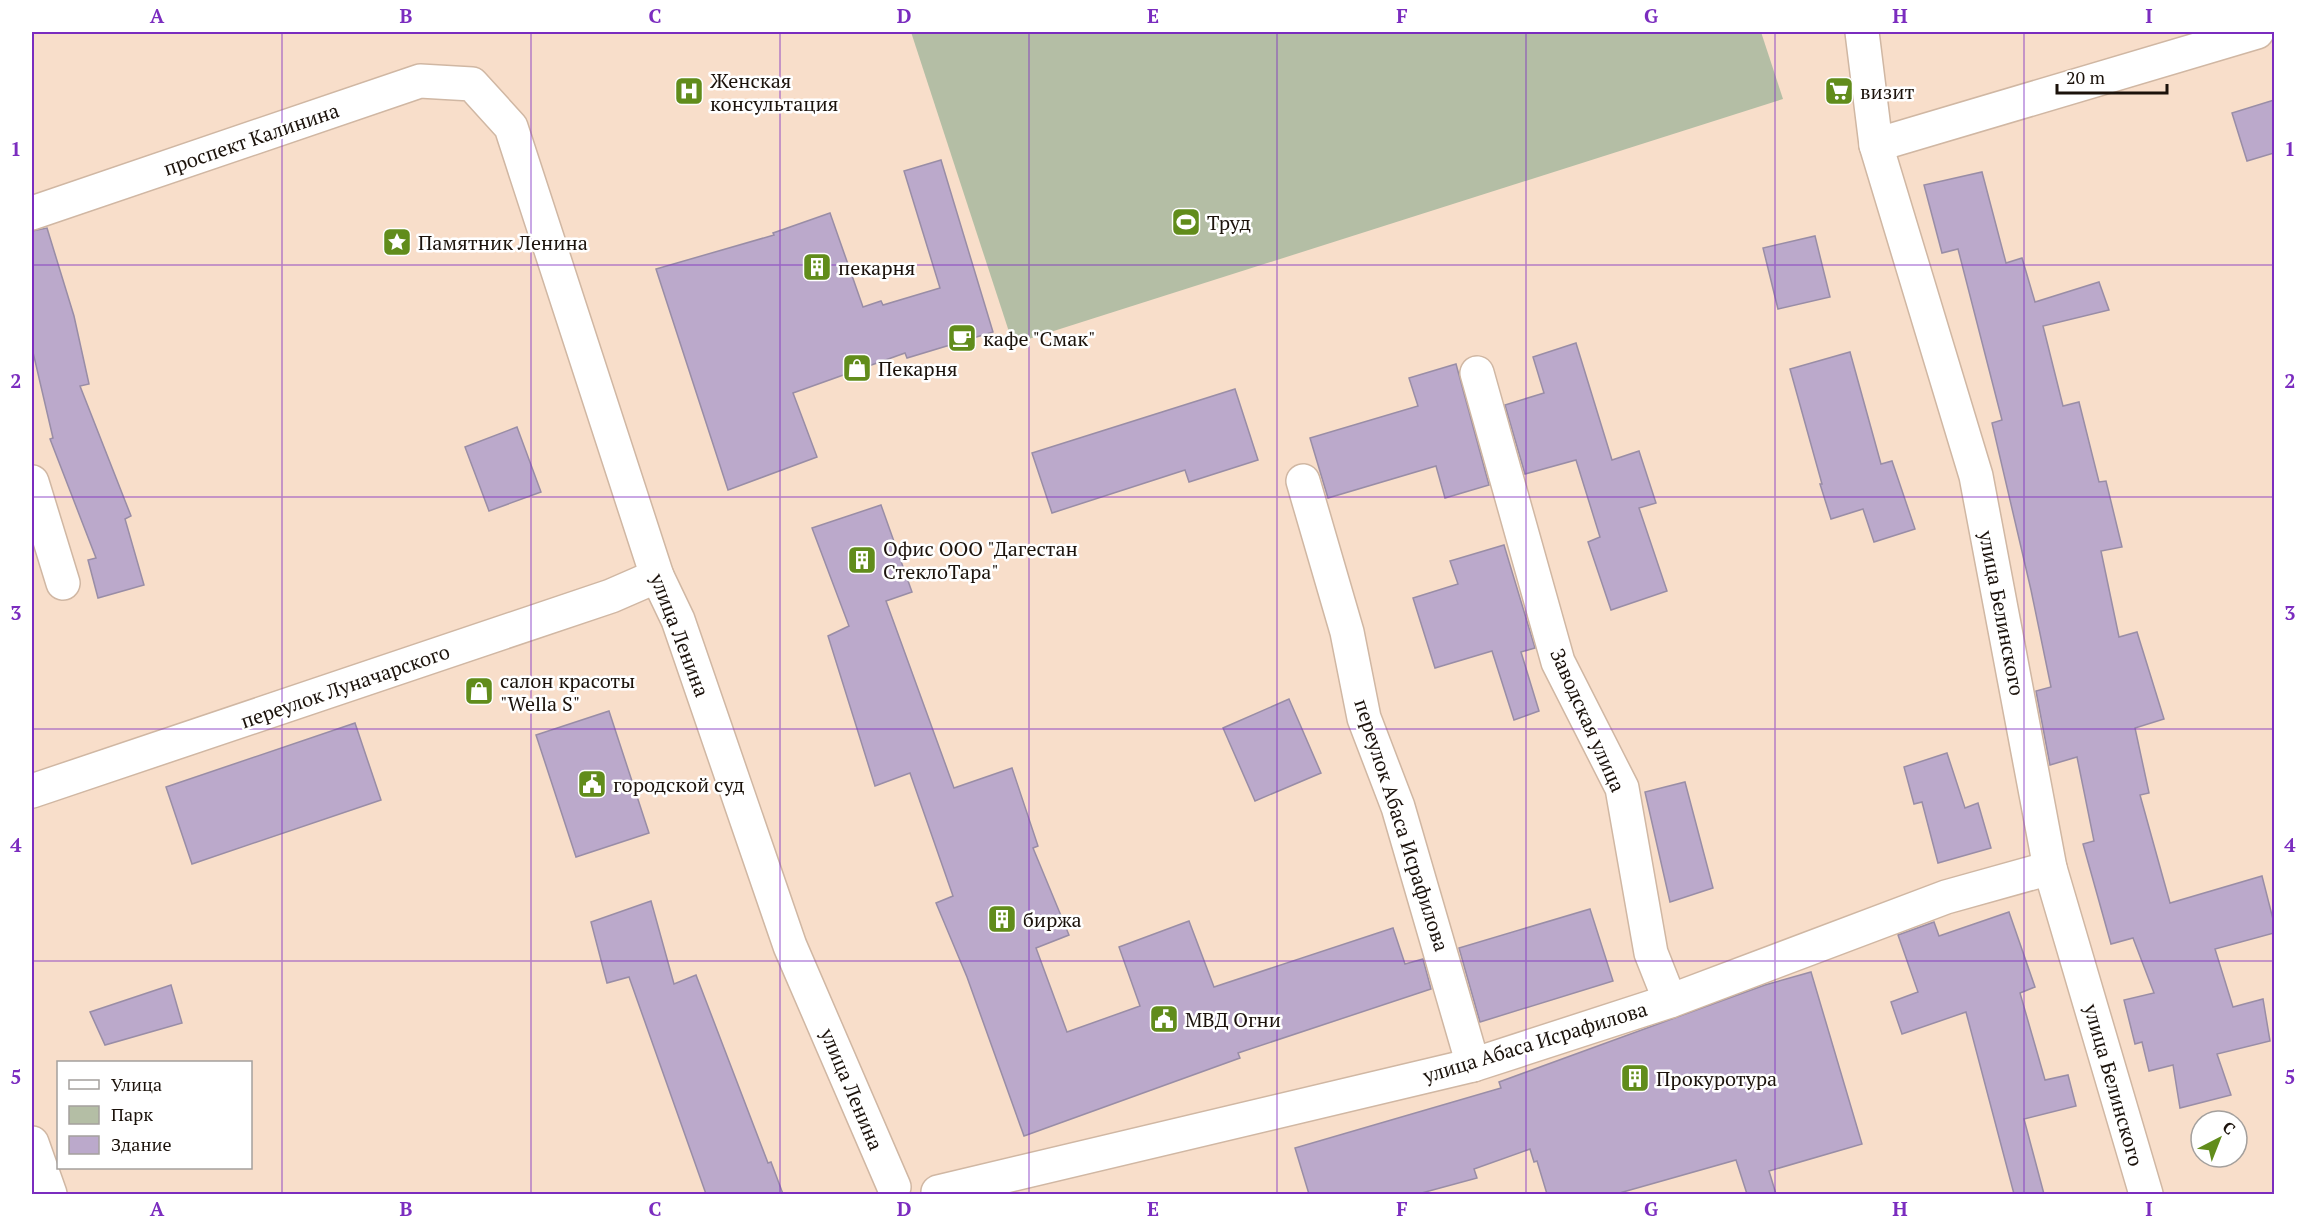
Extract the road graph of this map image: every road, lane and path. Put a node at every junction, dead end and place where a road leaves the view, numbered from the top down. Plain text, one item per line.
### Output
1 (1862, 32) edge
2 (2257, 32) edge
3 (472, 84) joint
4 (1876, 145) junction
5 (32, 213) edge
6 (1477, 372) dead end
7 (1303, 481) dead end
8 (32, 482) edge
9 (657, 576) junction
10 (63, 583) dead end
11 (32, 791) edge
12 (2050, 868) junction
13 (1670, 1000) junction
14 (1473, 1065) junction
15 (32, 1143) edge
16 (894, 1187) dead end
17 (938, 1193) edge
18 (50, 1194) edge
19 (2146, 1194) edge

1 - 4 street, улица Белинского
2 - 4 street
3 - 5 street, проспект Калинина
3 - 9 street, улица Ленина
4 - 12 street, улица Белинского
6 - 13 street, Заводская улица
7 - 14 street, переулок Абаса Исрафилова
8 - 10 street
9 - 11 street, переулок Луначарского
9 - 16 street, улица Ленина
12 - 13 street, улица Абаса Исрафилова
12 - 19 street, улица Белинского
13 - 14 street, улица Абаса Исрафилова
14 - 17 street, улица Абаса Исрафилова
15 - 18 street

